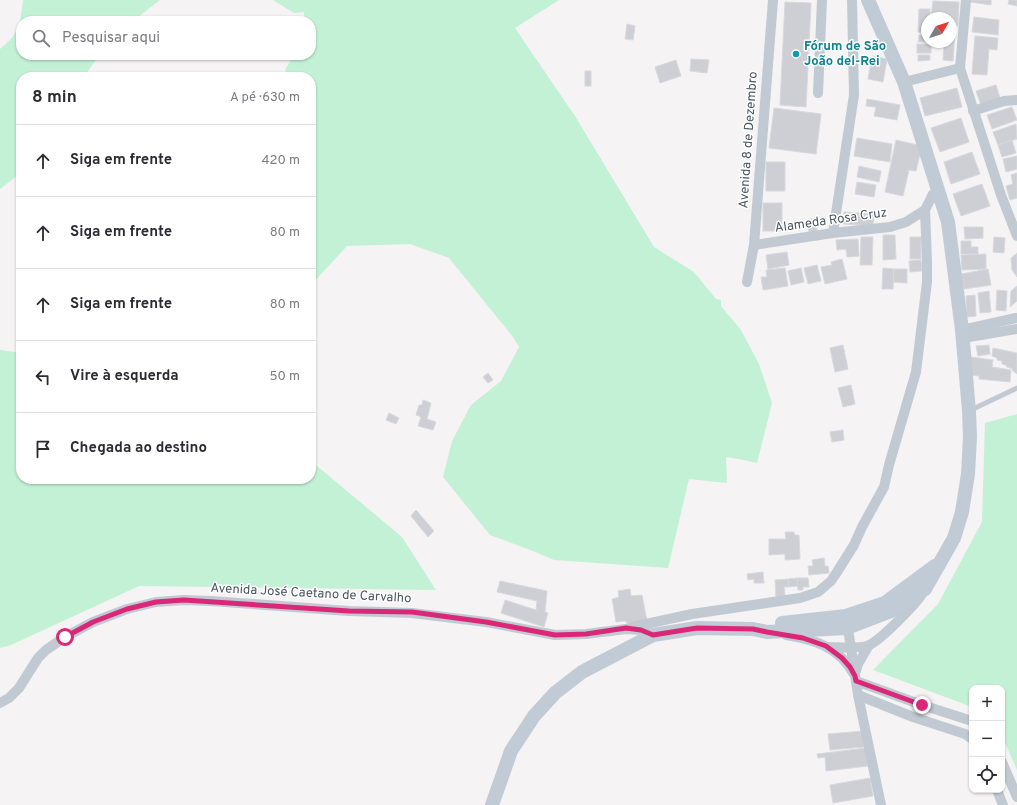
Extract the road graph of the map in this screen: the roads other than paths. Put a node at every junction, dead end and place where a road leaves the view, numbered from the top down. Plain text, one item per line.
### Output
1 (772, 0) edge
2 (822, 0) edge
3 (852, 0) edge
4 (868, 0) edge
5 (966, 0) edge
6 (960, 68) junction
7 (904, 82) junction
8 (818, 93) dead end
9 (1017, 100) edge
10 (973, 111) junction
11 (943, 203) junction
12 (924, 210) junction
13 (833, 234) junction
14 (1017, 236) edge
15 (754, 245) junction
16 (747, 282) dead end
17 (1017, 323) edge
18 (962, 334) junction
19 (1017, 388) edge
20 (969, 411) junction
21 (940, 563) junction
22 (925, 589) junction
23 (847, 622) junction
24 (626, 628) junction
25 (753, 629) junction
26 (767, 632) junction
27 (653, 635) junction
28 (869, 645) junction
29 (826, 646) junction
30 (850, 648) junction
31 (855, 679) junction
32 (858, 695) junction
33 (0, 703) edge
34 (969, 721) edge
35 (968, 737) edge
36 (1005, 769) edge
37 (998, 793) edge
38 (1017, 796) edge
39 (492, 805) edge
40 (881, 805) edge
41 (1003, 805) edge

1 - 15 street, Avenida 8 de Dezembro
2 - 8 street
3 - 13 street
4 - 7 main road
5 - 6 street
6 - 7 street
6 - 10 street
7 - 11 main road
9 - 10 street
10 - 14 street
11 - 12 street, Alameda Rosa Cruz
11 - 18 main road
12 - 13 street, Alameda Rosa Cruz
12 - 24 street
13 - 15 street, Alameda Rosa Cruz
15 - 16 street, Avenida 8 de Dezembro
17 - 18 street
18 - 20 main road
19 - 20 lane
20 - 21 main road
21 - 22 main road
21 - 23 main road
22 - 23 main road
22 - 28 street
23 - 25 main road
23 - 26 main road
23 - 30 street
24 - 27 street, Avenida José Caetano de Carvalho
24 - 33 street, Avenida José Caetano de Carvalho
25 - 26 main road
25 - 27 main road
26 - 29 street
27 - 39 main road
28 - 30 street
28 - 31 street
29 - 30 street
29 - 31 street
30 - 31 street
31 - 32 street
31 - 34 street
32 - 35 street
32 - 40 street
36 - 38 street
37 - 41 street

